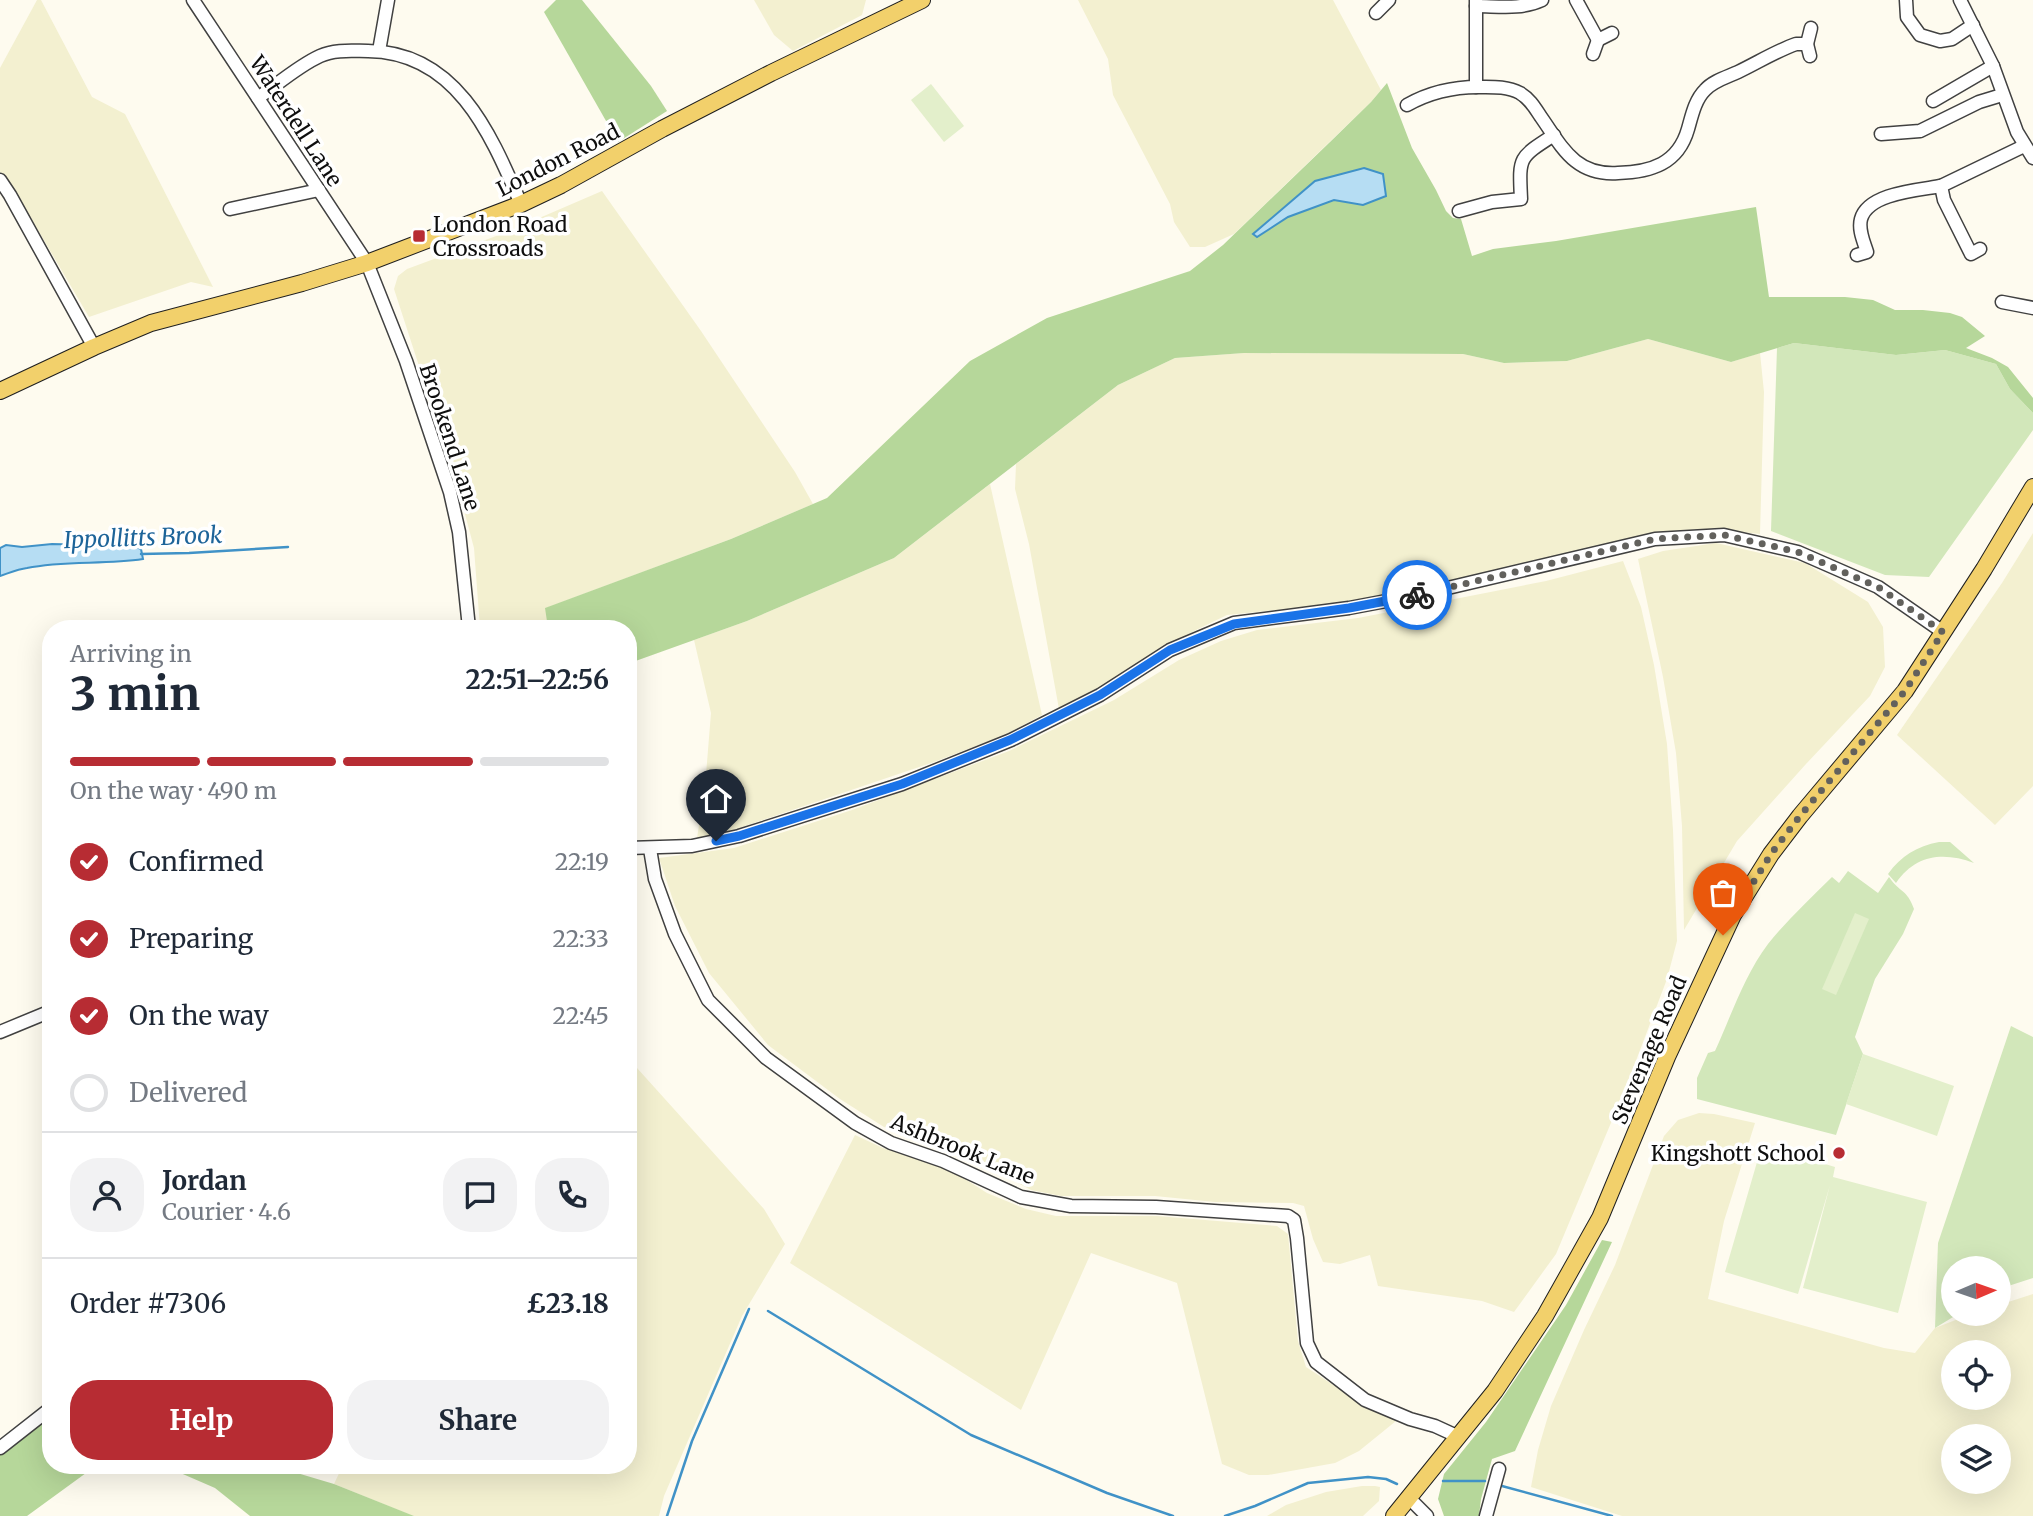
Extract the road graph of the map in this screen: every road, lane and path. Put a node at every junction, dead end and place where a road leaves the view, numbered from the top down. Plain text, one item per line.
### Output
1 (193, 0) edge
2 (922, 0) edge
3 (1389, 0) edge
4 (1542, 0) edge
5 (1576, 0) edge
6 (1906, 0) edge
7 (1960, 0) edge
8 (386, 1) edge
9 (1476, 3) edge
10 (1376, 13) dead end
11 (1973, 25) junction
12 (1811, 28) dead end
13 (1612, 33) dead end
14 (1598, 40) junction
15 (379, 51) junction
16 (1593, 54) dead end
17 (1993, 66) junction
18 (1476, 87) junction
19 (2002, 95) junction
20 (258, 98) junction
21 (1933, 101) dead end
22 (1407, 105) dead end
23 (1881, 134) dead end
24 (1554, 135) junction
25 (2024, 146) junction
26 (2033, 158) edge
27 (0, 180) edge
28 (1941, 186) junction
29 (318, 190) junction
30 (521, 204) junction
31 (230, 209) dead end
32 (1459, 211) dead end
33 (1867, 252) dead end
34 (1971, 254) dead end
35 (367, 264) junction
36 (2002, 302) dead end
37 (2033, 308) edge
38 (94, 347) junction
39 (0, 391) edge
40 (2033, 487) edge
41 (468, 620) edge
42 (1943, 632) junction
43 (637, 848) edge
44 (650, 849) junction
45 (42, 1015) edge
46 (0, 1032) edge
47 (42, 1415) edge
48 (1459, 1437) junction
49 (0, 1448) edge
50 (1499, 1469) dead end
51 (1409, 1498) junction
52 (1394, 1516) edge
53 (1427, 1516) edge
54 (1486, 1516) edge

1 - 20 street, Waterdell Lane
2 - 30 main road, London Road
3 - 10 street
4 - 9 street
5 - 14 street
6 - 11 street
7 - 11 street
8 - 15 street
9 - 18 street
11 - 17 street
12 - 24 street
13 - 14 street
14 - 16 street
15 - 20 street
15 - 30 street
17 - 19 street
17 - 21 street
18 - 22 street
18 - 24 street
19 - 23 street
19 - 25 street
20 - 29 street, Waterdell Lane
24 - 32 street
25 - 26 street
25 - 28 street
27 - 38 street
28 - 33 street
28 - 34 street
29 - 31 street
29 - 35 street, Waterdell Lane
30 - 35 main road, London Road
35 - 38 main road, London Road
35 - 41 street, Brookend Lane
36 - 37 street
38 - 39 main road, London Road
40 - 42 main road, Stevenage Road
42 - 44 street
42 - 48 main road, Stevenage Road
43 - 44 street
44 - 48 street, Ashbrook Lane
45 - 46 street
47 - 49 street
48 - 51 main road, Stevenage Road
50 - 54 street
51 - 52 main road, Stevenage Road
51 - 53 street

